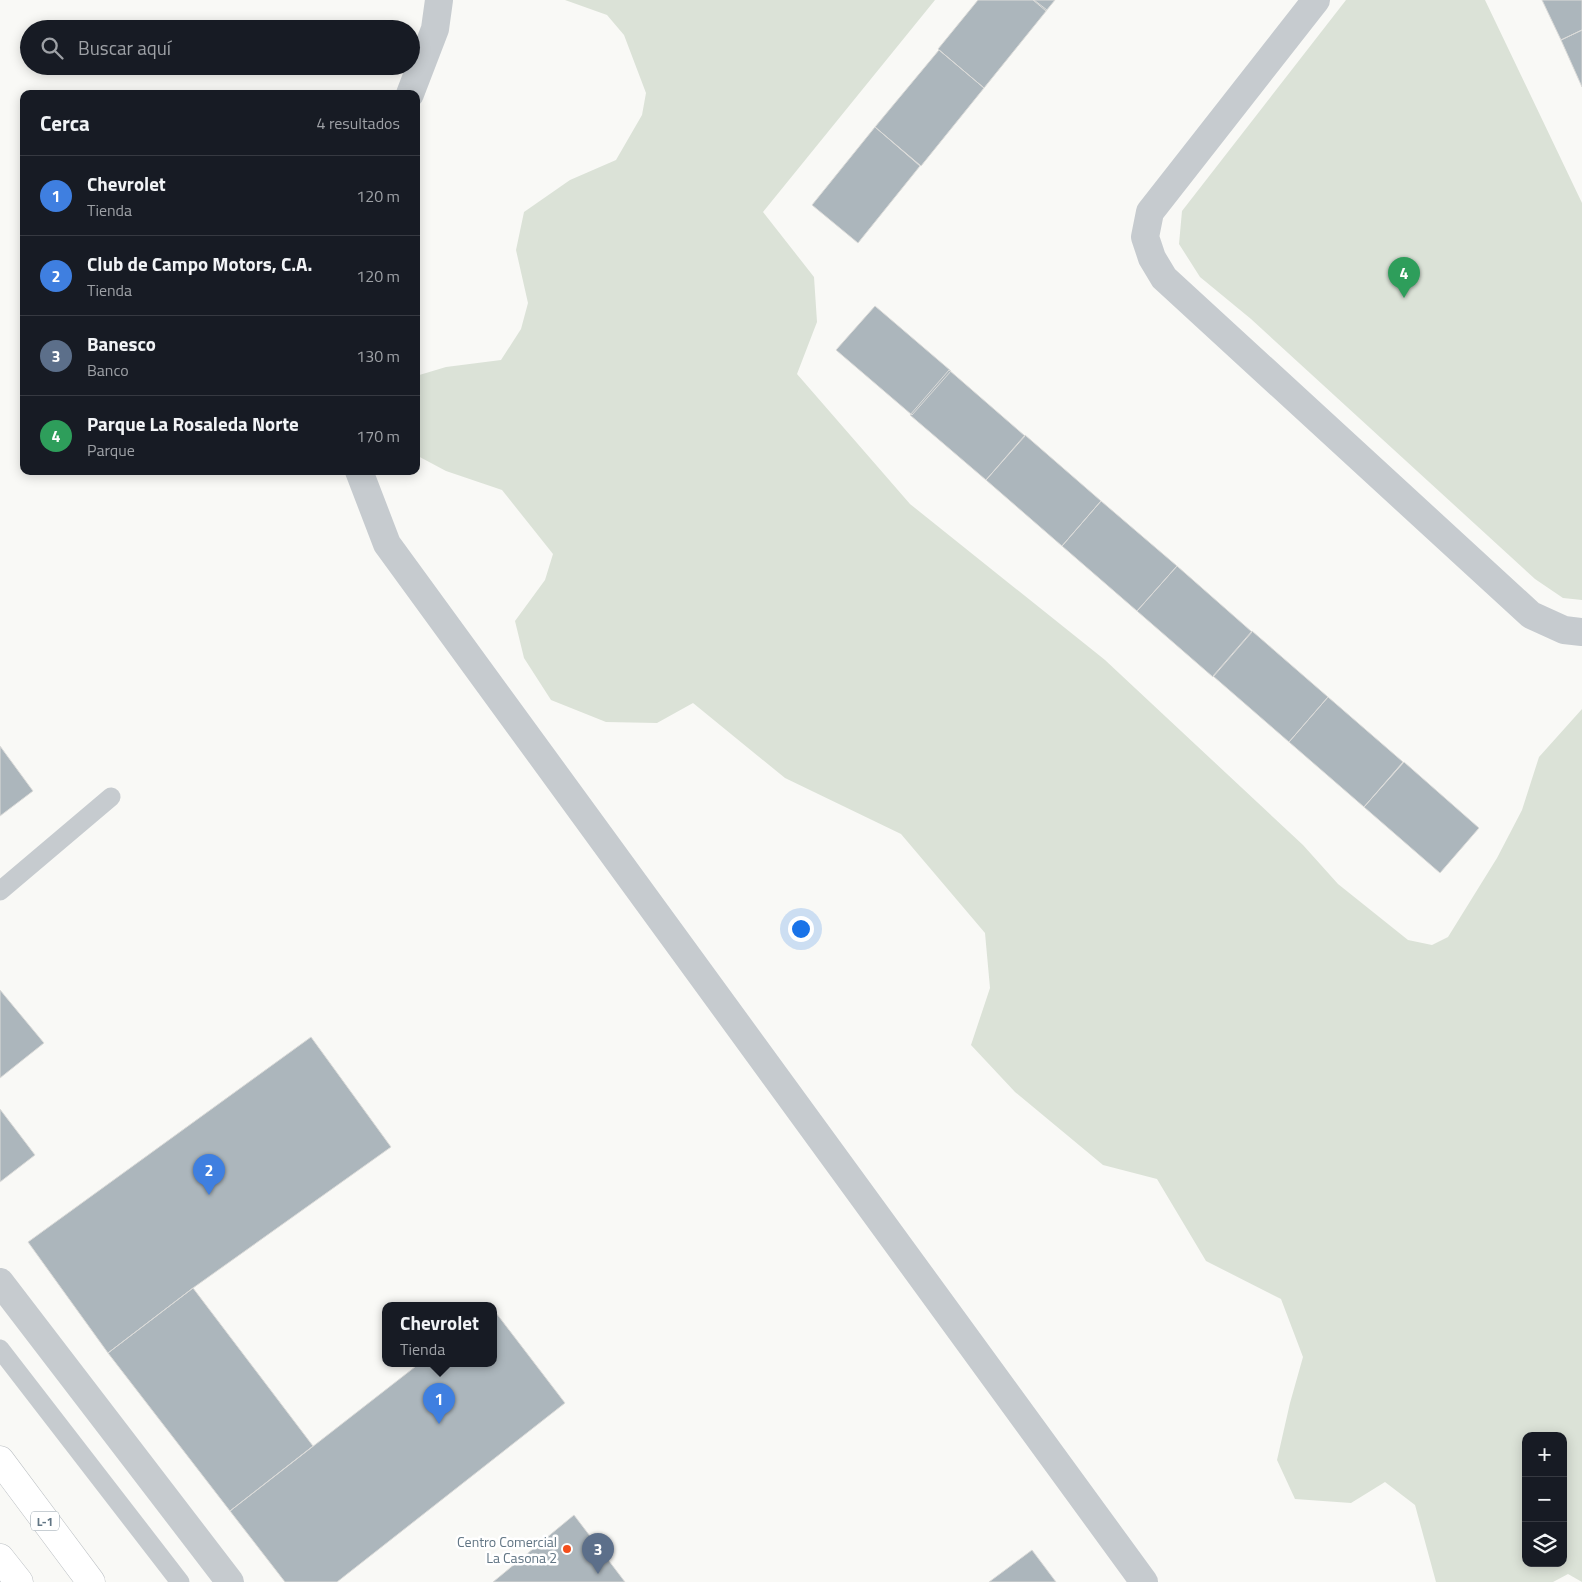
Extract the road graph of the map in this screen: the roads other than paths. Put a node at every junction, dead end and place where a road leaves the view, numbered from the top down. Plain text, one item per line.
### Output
1 (439, 0) edge
2 (1316, 0) edge
3 (420, 68) edge
4 (417, 75) edge
5 (412, 90) edge
6 (361, 475) edge
7 (1582, 632) edge
8 (111, 796) dead end
9 (0, 891) edge
10 (0, 1282) edge
11 (0, 1350) edge
12 (0, 1460) edge
13 (0, 1558) edge
14 (18, 1582) edge
15 (90, 1582) edge
16 (180, 1582) edge
17 (230, 1582) edge
18 (1144, 1582) edge

1 - 3 street
2 - 7 street
4 - 5 street
6 - 18 street
8 - 9 lane
10 - 17 street
11 - 16 lane
12 - 15 main road, L-1
13 - 14 main road

